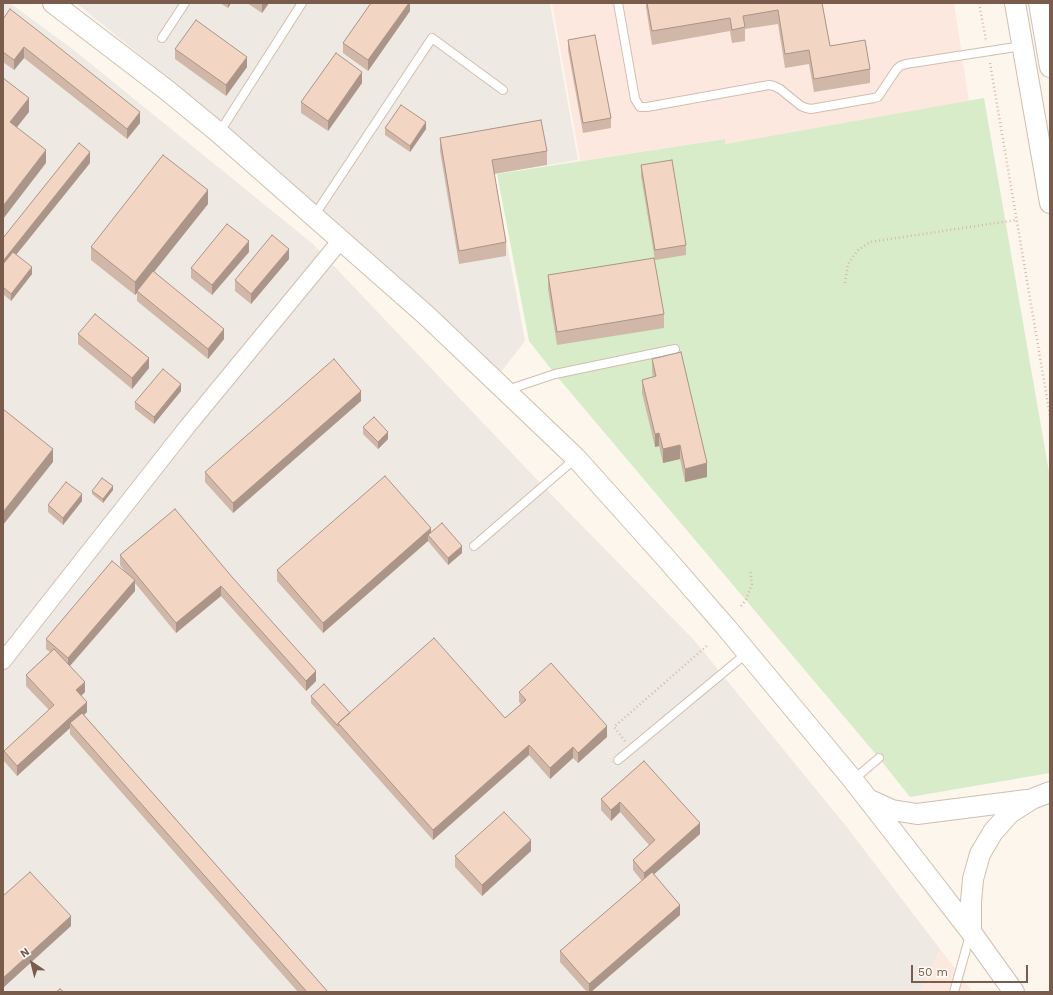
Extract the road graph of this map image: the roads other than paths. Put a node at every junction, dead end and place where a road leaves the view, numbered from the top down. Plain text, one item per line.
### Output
1 (53, 3) edge
2 (185, 3) edge
3 (302, 3) edge
4 (618, 3) edge
5 (1016, 3) edge
6 (1039, 3) edge
7 (162, 38) dead end
8 (1023, 46) junction
9 (1050, 67) edge
10 (503, 90) dead end
11 (219, 133) junction
12 (1050, 203) edge
13 (314, 216) junction
14 (341, 240) junction
15 (675, 349) dead end
16 (505, 390) junction
17 (576, 458) junction
18 (474, 546) dead end
19 (748, 652) junction
20 (3, 661) edge
21 (879, 758) dead end
22 (618, 760) dead end
23 (853, 780) junction
24 (1041, 796) edge
25 (870, 800) junction
26 (971, 932) junction
27 (954, 992) edge
28 (1014, 992) edge

1 - 11 street
2 - 7 lane
3 - 11 lane
4 - 8 lane
5 - 8 street
6 - 9 street
8 - 12 street
10 - 13 lane
11 - 13 street
13 - 14 street
14 - 16 street
14 - 20 street
15 - 16 lane
16 - 17 street
17 - 18 lane
17 - 19 street
19 - 22 lane
19 - 23 street
21 - 23 lane
23 - 25 street
24 - 25 street
24 - 26 street
25 - 26 street
26 - 27 lane
26 - 28 street

